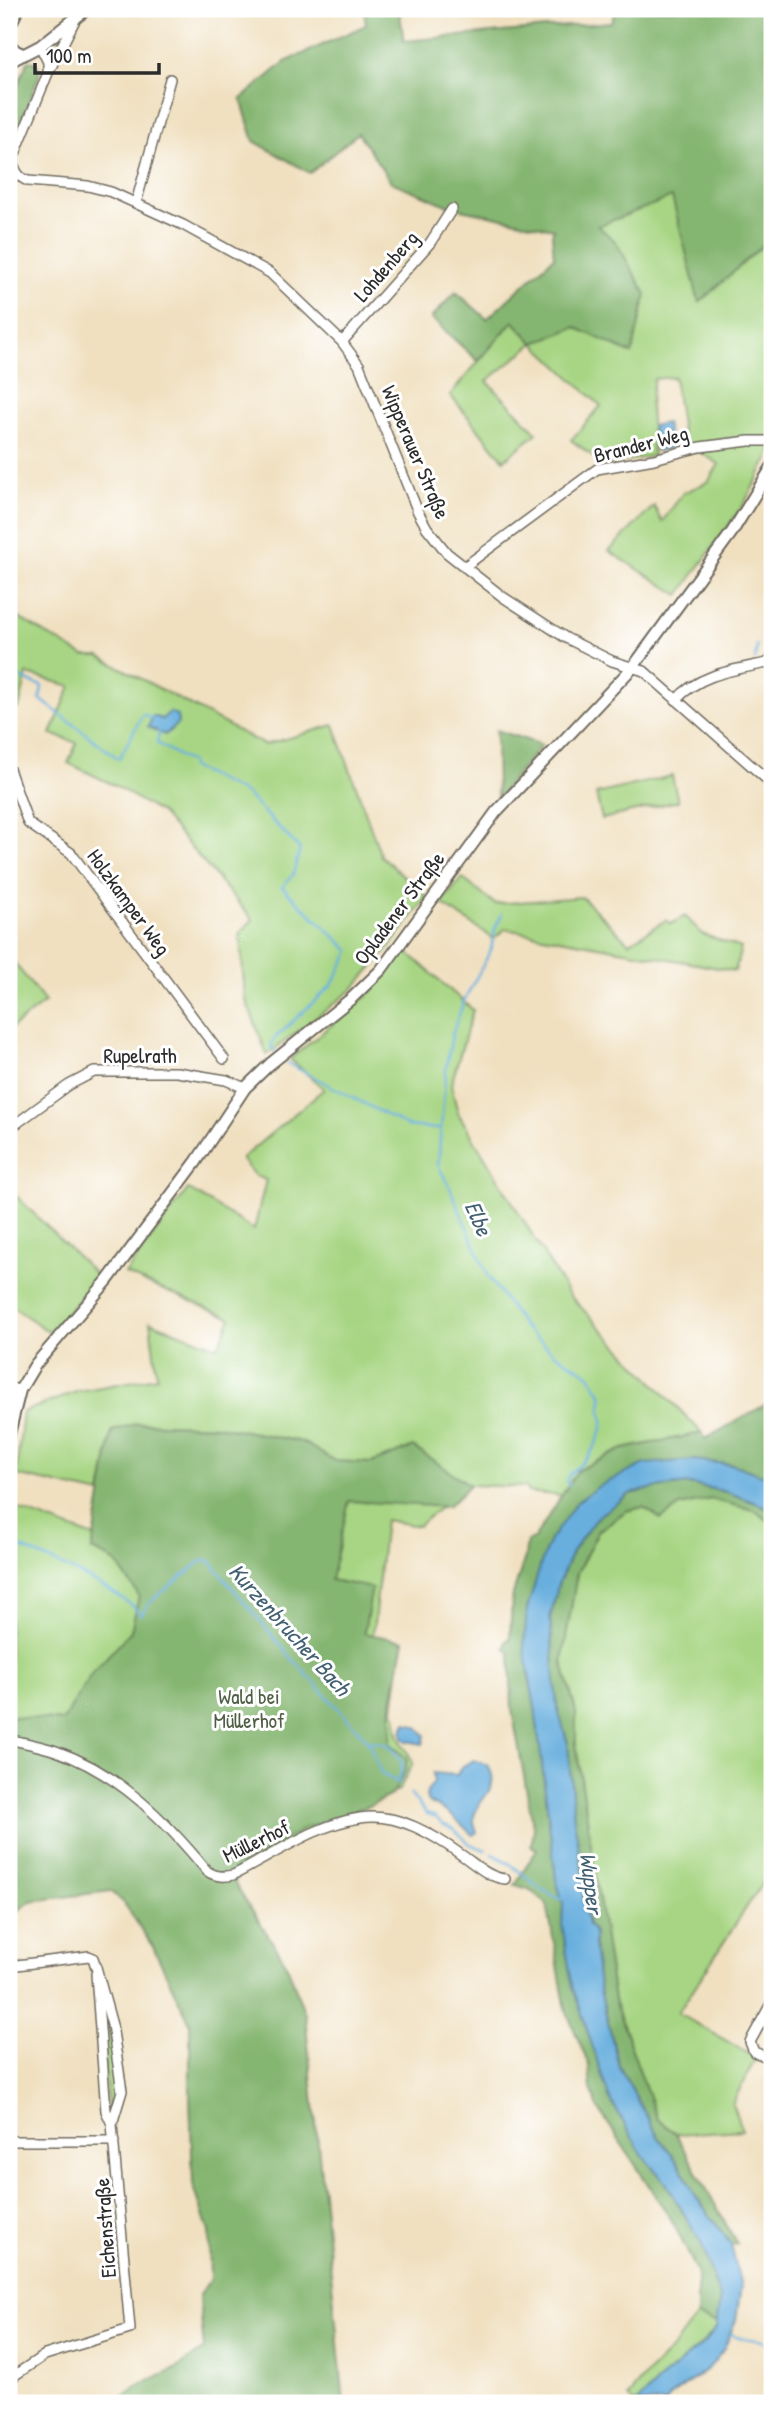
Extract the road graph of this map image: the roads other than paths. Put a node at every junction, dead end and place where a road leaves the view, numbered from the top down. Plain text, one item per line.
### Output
1 (18, 9) edge
2 (87, 9) edge
3 (77, 17) junction
4 (9, 27) edge
5 (9, 44) edge
6 (40, 46) junction
7 (23, 54) junction
8 (9, 56) edge
9 (9, 62) edge
10 (48, 73) junction
11 (170, 79) dead end
12 (11, 169) edge
13 (136, 202) junction
14 (452, 209) dead end
15 (342, 342) junction
16 (772, 441) edge
17 (772, 467) edge
18 (464, 567) junction
19 (770, 663) edge
20 (633, 667) junction
21 (676, 700) junction
22 (9, 769) edge
23 (772, 784) edge
24 (224, 1059) dead end
25 (245, 1088) junction
26 (9, 1129) edge
27 (14, 1389) edge
28 (9, 1434) edge
29 (9, 1739) edge
30 (505, 1879) dead end
31 (9, 1966) edge
32 (96, 1967) junction
33 (772, 2002) edge
34 (772, 2059) edge
35 (112, 2124) junction
36 (9, 2141) edge
37 (114, 2141) junction
38 (9, 2379) edge

1 - 4 main road
2 - 3 main road
3 - 6 main road
3 - 10 street, Wipperauer Straße
5 - 7 main road
6 - 7 main road
6 - 10 street
7 - 8 main road
7 - 9 main road
10 - 12 street, Wipperauer Straße
11 - 13 street
12 - 13 street, Wipperauer Straße
13 - 15 street, Wipperauer Straße
14 - 15 street, Lohdenberg
15 - 18 street, Wipperauer Straße
16 - 18 street, Brander Weg
17 - 20 main road, Opladener Straße
18 - 20 street, Wipperauer Straße
19 - 21 street
20 - 21 street, Wipperauer Straße
20 - 25 main road, Opladener Straße
21 - 23 street, Wipperauer Straße
22 - 24 street, Holzkamper Weg
25 - 26 street, Rupelrath
25 - 27 main road, Opladener Straße
27 - 28 main road, Opladener Straße
29 - 30 street, Müllerhof
31 - 32 street, Eichenstraße
32 - 35 street, Eichenstraße
32 - 35 street, Eichenstraße
33 - 34 street
35 - 37 street, Eichenstraße
36 - 37 street
37 - 38 street, Eichenstraße

